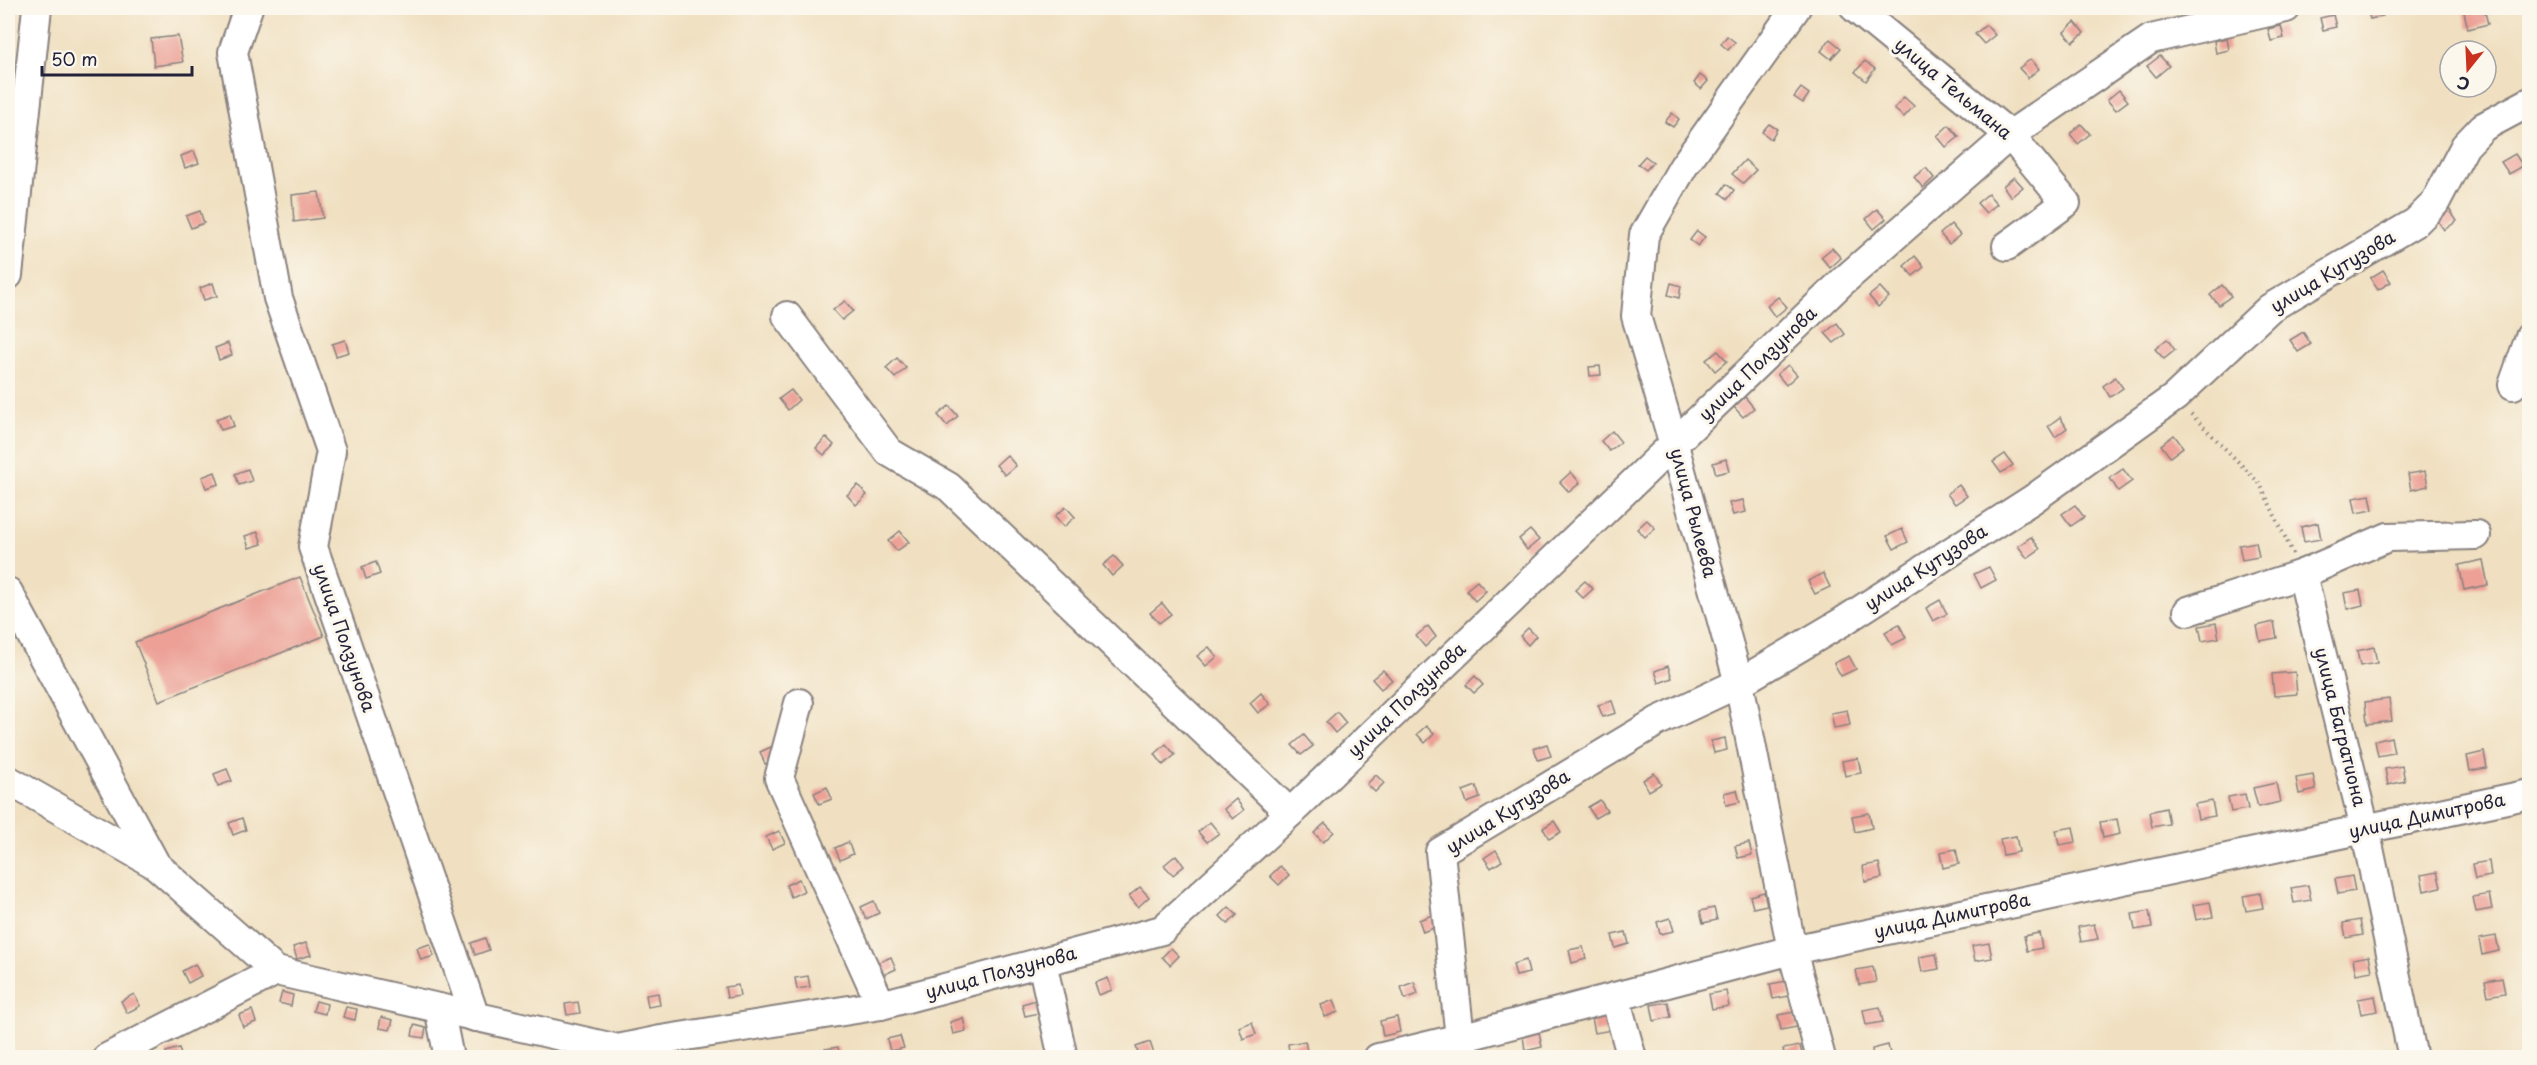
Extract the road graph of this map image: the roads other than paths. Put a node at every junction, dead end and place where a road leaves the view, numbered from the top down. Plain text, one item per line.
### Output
1 (37, 8) edge
2 (248, 8) edge
3 (1796, 8) edge
4 (1855, 8) edge
5 (2286, 8) edge
6 (2529, 102) edge
7 (2010, 135) junction
8 (2007, 246) dead end
9 (8, 275) edge
10 (787, 316) dead end
11 (2529, 337) edge
12 (2513, 385) dead end
13 (1674, 445) junction
14 (2476, 535) dead end
15 (2302, 574) junction
16 (8, 592) edge
17 (2188, 611) dead end
18 (1739, 683) junction
19 (799, 703) dead end
20 (8, 780) edge
21 (2529, 794) edge
22 (1290, 813) junction
23 (2365, 829) junction
24 (156, 865) junction
25 (1792, 950) junction
26 (1042, 962) junction
27 (276, 971) junction
28 (1615, 997) junction
29 (881, 1005) junction
30 (439, 1008) junction
31 (475, 1017) junction
32 (1463, 1048) edge
33 (107, 1058) edge
34 (449, 1058) edge
35 (1063, 1058) edge
36 (1378, 1058) edge
37 (1632, 1058) edge
38 (1821, 1058) edge
39 (2413, 1058) edge

1 - 9 street
2 - 31 street, улица Ползунова
3 - 13 street, улица Рылеева
4 - 7 street, улица Тельмана
5 - 7 street, улица Ползунова
6 - 18 street, улица Кутузова
7 - 8 street, улица Тельмана
7 - 13 street, улица Ползунова
10 - 22 street
11 - 12 street
13 - 18 street, улица Рылеева
13 - 22 street, улица Ползунова
14 - 15 street
15 - 17 street
15 - 23 street, улица Багратиона
16 - 24 street
18 - 25 street, улица Рылеева
18 - 32 street, улица Кутузова
19 - 29 street
20 - 24 street
21 - 23 street, улица Димитрова
22 - 26 street, улица Ползунова
23 - 25 street, улица Димитрова
23 - 39 street, улица Багратиона
24 - 27 street
25 - 28 street, улица Димитрова
25 - 38 street, улица Рылеева
26 - 29 street, улица Ползунова
26 - 35 street
27 - 30 street, улица Ползунова
27 - 33 street
28 - 32 street, улица Димитрова
28 - 37 street
29 - 31 street, улица Ползунова
30 - 31 street, улица Ползунова
30 - 34 street
32 - 36 street, улица Димитрова

